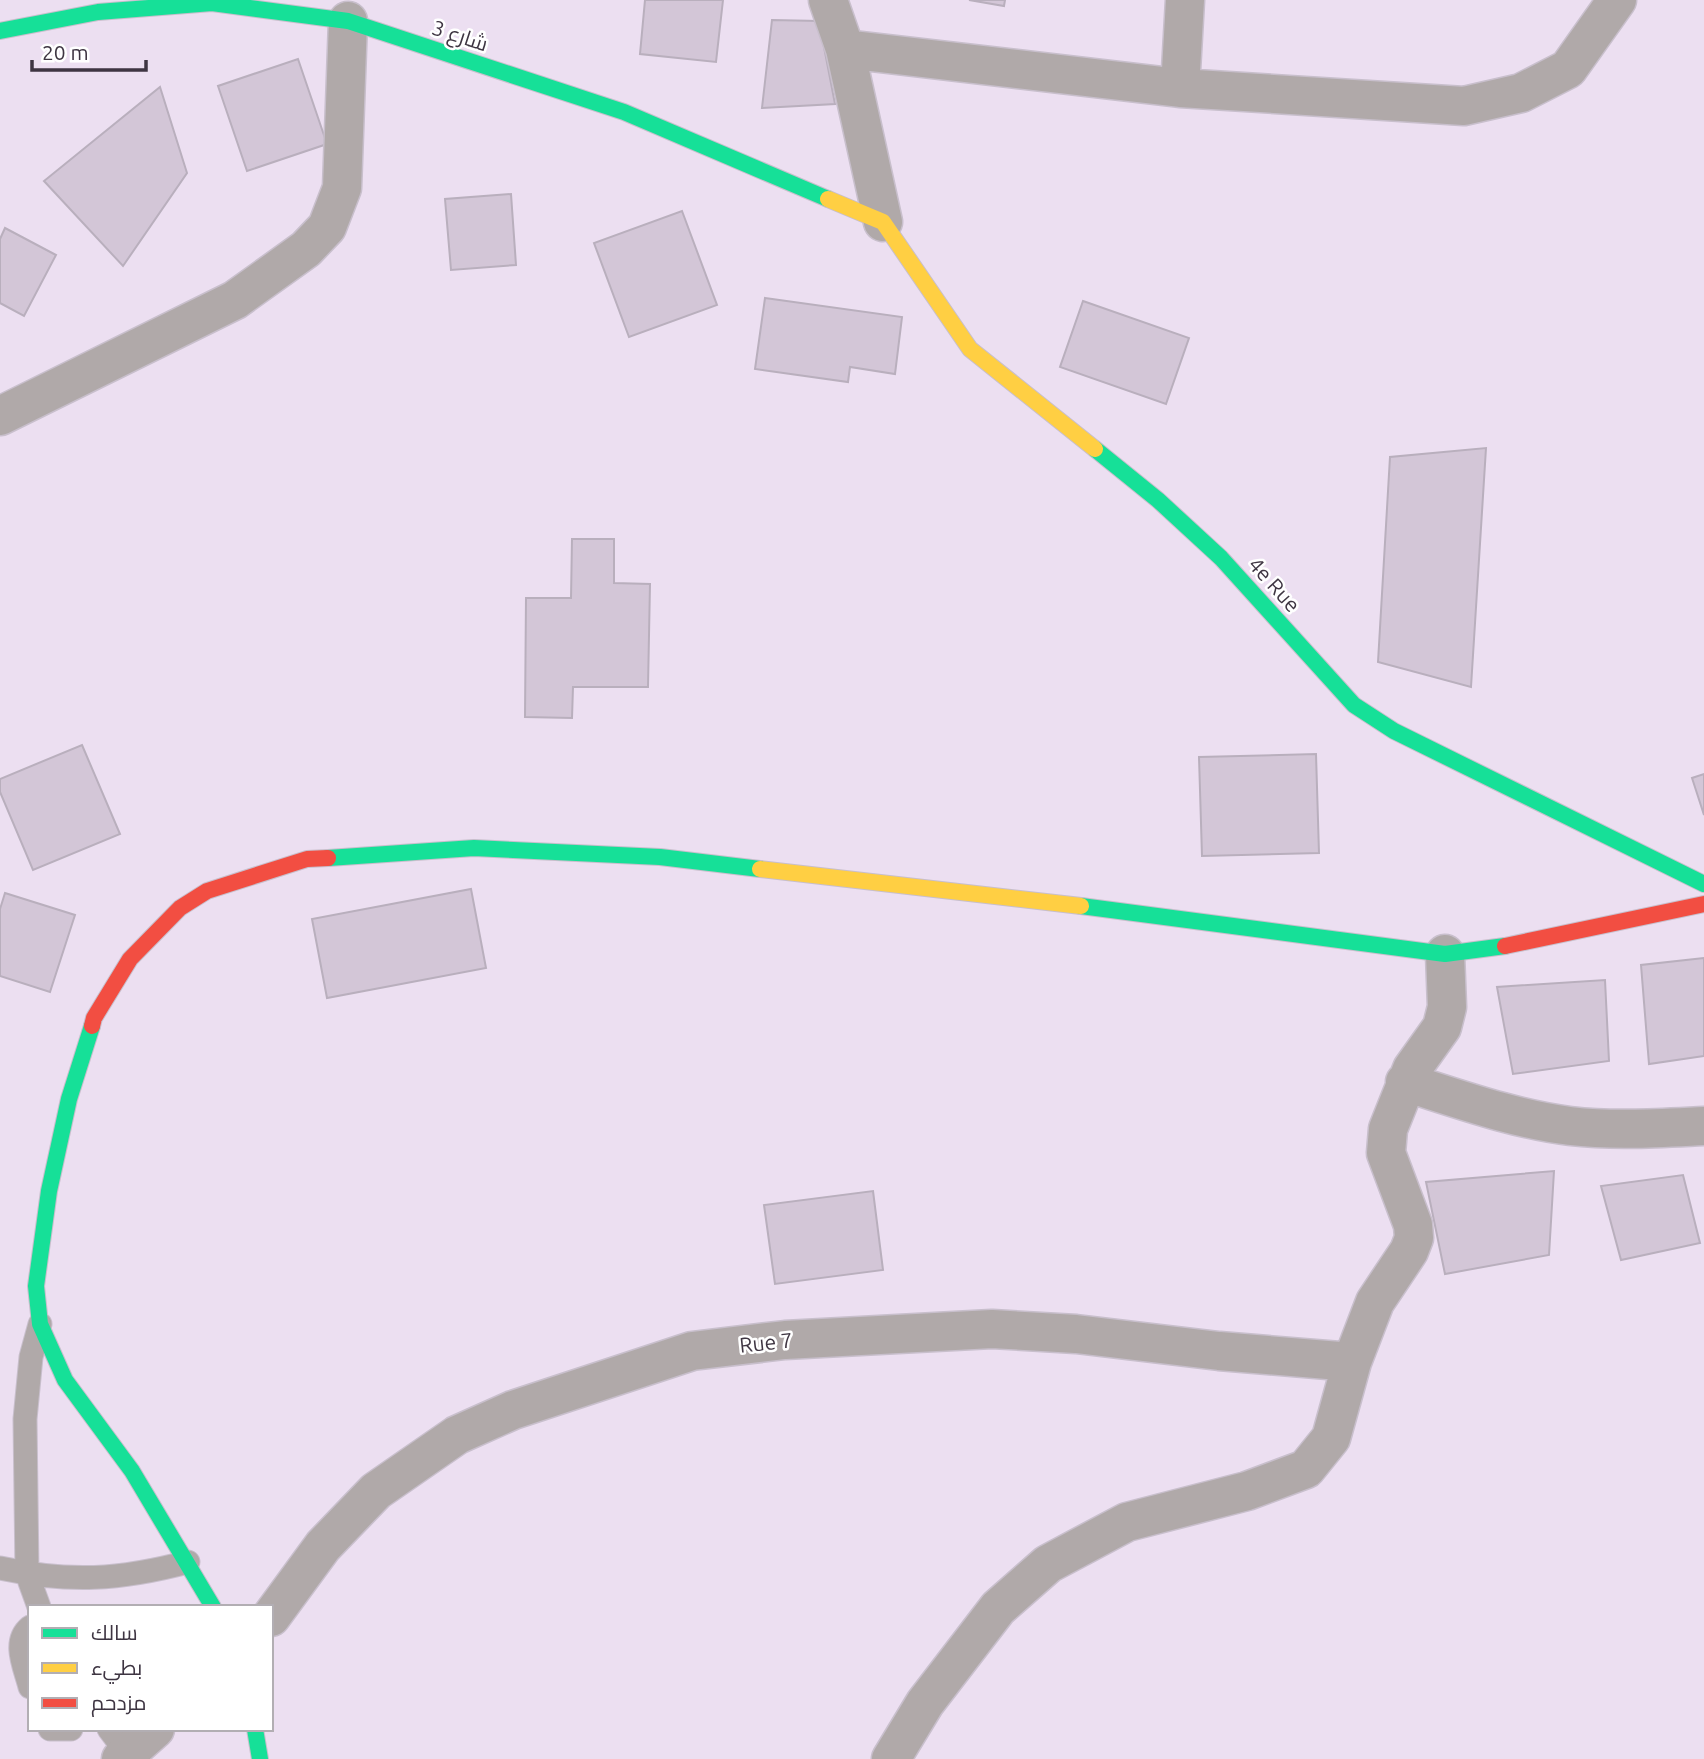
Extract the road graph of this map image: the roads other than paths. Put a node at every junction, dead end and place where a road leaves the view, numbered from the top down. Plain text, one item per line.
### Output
1 (828, 0) edge
2 (1185, 0) edge
3 (1617, 0) edge
4 (98, 6) edge
5 (348, 21) junction
6 (0, 31) edge
7 (845, 49) junction
8 (1180, 88) junction
9 (883, 222) junction
10 (0, 416) edge
11 (1704, 884) edge
12 (1704, 904) edge
13 (1446, 954) junction
14 (1405, 1082) junction
15 (1704, 1126) edge
16 (40, 1324) junction
17 (1352, 1362) junction
18 (188, 1562) junction
19 (0, 1568) edge
20 (27, 1574) junction
21 (38, 1605) edge
22 (212, 1605) edge
23 (273, 1614) edge
24 (28, 1629) edge
25 (28, 1677) edge
26 (255, 1731) edge
27 (260, 1759) edge
28 (891, 1759) edge

1 - 7 street
2 - 8 street
3 - 8 street
4 - 5 street, شارع 3
4 - 6 street, شارع 3
5 - 9 street, شارع 3
5 - 10 street
7 - 8 street
7 - 9 street
9 - 11 street, 4e Rue
12 - 13 street
13 - 14 street
13 - 16 street
14 - 15 street
14 - 17 street
16 - 18 street
16 - 20 lane
17 - 23 street, Rue 7
17 - 28 street
18 - 20 lane
18 - 22 street
19 - 20 lane
20 - 21 lane
24 - 25 lane
26 - 27 street

